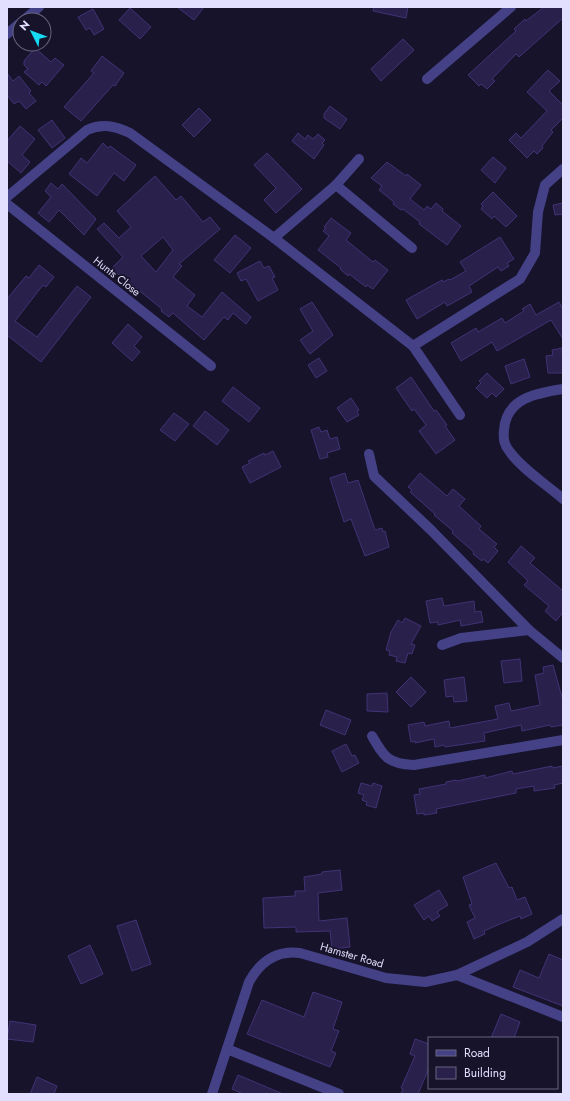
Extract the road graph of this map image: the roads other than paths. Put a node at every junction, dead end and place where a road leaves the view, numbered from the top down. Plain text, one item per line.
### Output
1 (510, 7) edge
2 (427, 79) dead end
3 (358, 159) dead end
4 (563, 169) edge
5 (336, 186) junction
6 (7, 197) edge
7 (7, 204) edge
8 (274, 238) junction
9 (412, 248) dead end
10 (413, 346) junction
11 (211, 366) dead end
12 (563, 390) edge
13 (460, 415) dead end
14 (369, 454) dead end
15 (563, 499) edge
16 (529, 630) junction
17 (442, 645) dead end
18 (563, 658) edge
19 (372, 736) dead end
20 (563, 740) edge
21 (563, 919) edge
22 (457, 976) junction
23 (563, 1017) edge
24 (227, 1049) junction
25 (212, 1094) edge
26 (339, 1094) edge

1 - 2 street
3 - 5 street
4 - 10 street
5 - 8 street
5 - 9 street
6 - 8 street
7 - 11 street, Hunts Close
8 - 10 street
10 - 13 street
12 - 15 street
14 - 16 street
16 - 17 street
16 - 18 street
19 - 20 street
21 - 22 street, Hamster Road
22 - 23 street
22 - 24 street, Hamster Road
24 - 25 street, Hamster Road
24 - 26 street

